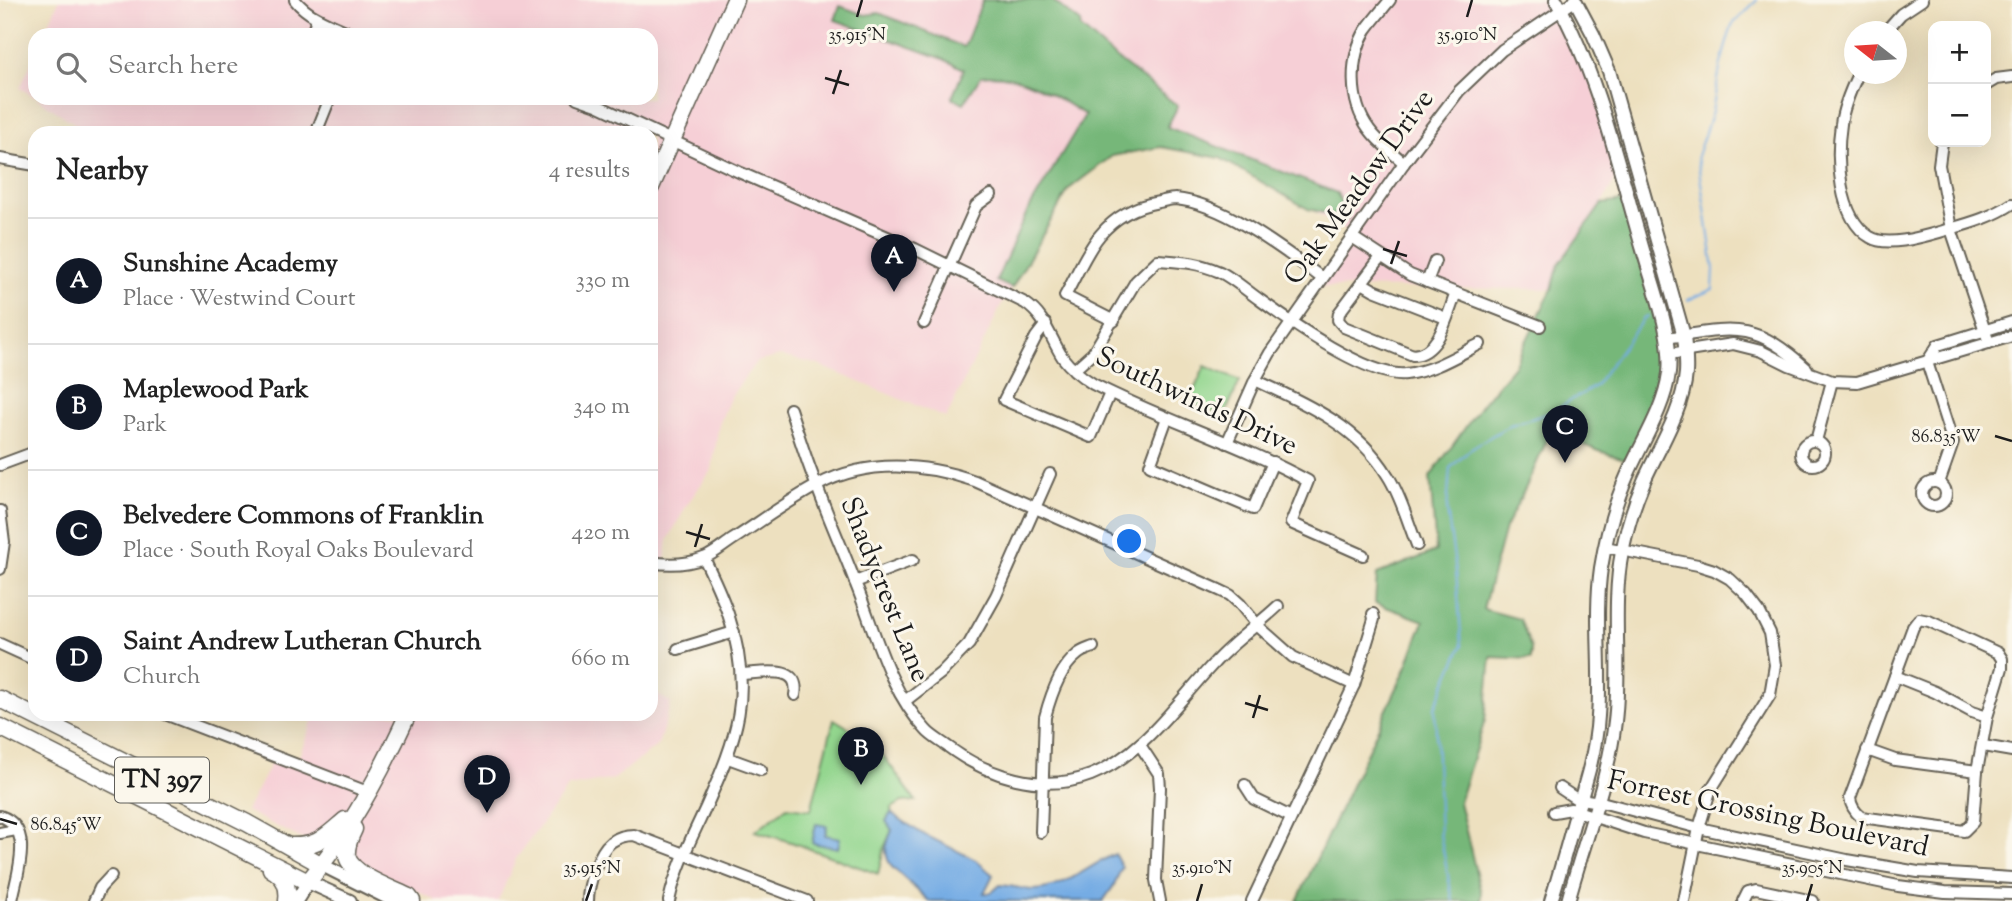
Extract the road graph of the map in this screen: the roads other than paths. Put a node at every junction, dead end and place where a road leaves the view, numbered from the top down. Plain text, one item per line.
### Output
1 (295, 0) edge
2 (735, 0) edge
3 (1390, 0) edge
4 (1576, 0) edge
5 (1923, 0) edge
6 (1559, 5) edge
7 (317, 18) junction
8 (1895, 21) edge
9 (314, 28) edge
10 (339, 28) edge
11 (2012, 77) edge
12 (1854, 84) edge
13 (1988, 84) edge
14 (327, 105) edge
15 (597, 105) edge
16 (320, 126) edge
17 (640, 126) edge
18 (658, 135) edge
19 (671, 141) junction
20 (1942, 147) edge
21 (0, 159) edge
22 (1404, 163) junction
23 (28, 164) edge
24 (658, 171) edge
25 (991, 195) dead end
26 (2012, 204) edge
27 (1951, 229) junction
28 (1352, 237) junction
29 (1381, 257) junction
30 (1435, 261) dead end
31 (949, 267) junction
32 (1322, 278) junction
33 (1427, 282) junction
34 (1362, 283) junction
35 (1456, 293) junction
36 (1446, 318) junction
37 (1114, 321) junction
38 (1290, 322) junction
39 (924, 323) dead end
40 (2012, 323) edge
41 (1046, 324) junction
42 (1540, 326) dead end
43 (1985, 331) junction
44 (1684, 336) junction
45 (2012, 336) edge
46 (1667, 338) junction
47 (1989, 343) junction
48 (1480, 344) dead end
49 (1686, 351) junction
50 (1669, 354) junction
51 (1927, 362) junction
52 (1074, 370) junction
53 (1811, 373) junction
54 (1255, 380) junction
55 (1832, 381) junction
56 (1110, 393) junction
57 (790, 409) dead end
58 (1167, 418) junction
59 (1816, 441) dead end
60 (1227, 443) junction
61 (28, 455) edge
62 (1273, 462) junction
63 (0, 466) edge
64 (1050, 474) dead end
65 (1939, 483) dead end
66 (816, 486) junction
67 (1035, 508) junction
68 (0, 511) edge
69 (1417, 545) dead end
70 (1605, 547) junction
71 (1622, 550) junction
72 (1363, 555) dead end
73 (704, 558) junction
74 (914, 560) dead end
75 (658, 562) edge
76 (0, 569) edge
77 (856, 582) junction
78 (1278, 606) dead end
79 (1373, 614) dead end
80 (1258, 626) junction
81 (734, 632) junction
82 (0, 644) edge
83 (1093, 647) dead end
84 (678, 649) dead end
85 (28, 657) edge
86 (742, 674) junction
87 (1895, 676) junction
88 (1354, 685) junction
89 (795, 695) dead end
90 (0, 699) edge
91 (905, 701) junction
92 (28, 713) edge
93 (1987, 717) junction
94 (43, 721) edge
95 (182, 721) edge
96 (404, 721) edge
97 (0, 727) edge
98 (1140, 745) junction
99 (1983, 746) junction
100 (1867, 750) junction
101 (2012, 751) edge
102 (728, 758) junction
103 (761, 770) dead end
104 (1977, 771) junction
105 (1044, 784) junction
106 (1245, 785) dead end
107 (1560, 788) dead end
108 (366, 798) junction
109 (1597, 802) junction
110 (1579, 805) junction
111 (1554, 812) dead end
112 (0, 817) edge
113 (1291, 817) junction
114 (1592, 817) junction
115 (194, 825) junction
116 (1699, 828) junction
117 (16, 830) junction
118 (1041, 832) dead end
119 (0, 833) edge
120 (1697, 843) junction
121 (289, 846) junction
122 (685, 853) junction
123 (323, 865) junction
124 (111, 876) dead end
125 (2012, 878) edge
126 (308, 882) junction
127 (2012, 894) edge
128 (12, 901) edge
129 (94, 901) edge
130 (287, 901) edge
131 (296, 901) edge
132 (350, 901) edge
133 (394, 901) edge
134 (412, 901) edge
135 (588, 901) edge
136 (668, 901) edge
137 (807, 901) edge
138 (1160, 901) edge
139 (1252, 901) edge
140 (1551, 901) edge
141 (1568, 901) edge
142 (1684, 901) edge
143 (1742, 901) edge
144 (1813, 901) edge

1 - 7 street
2 - 19 highway
3 - 22 street
4 - 6 street, Oak Meadow Drive
4 - 44 main road
5 - 8 street
6 - 22 street, Oak Meadow Drive
6 - 46 main road
7 - 9 street
7 - 10 street
11 - 13 street
12 - 27 street
14 - 16 street
15 - 17 street, Southwinds Drive
18 - 19 street, Southwinds Drive
19 - 24 highway
19 - 31 street, Southwinds Drive
20 - 27 street
21 - 23 street
22 - 28 street, Oak Meadow Drive
25 - 31 street
26 - 27 street
27 - 43 street
28 - 29 street
28 - 32 street, Oak Meadow Drive
29 - 33 street
29 - 34 street
30 - 33 street
31 - 39 street
31 - 41 street, Southwinds Drive
32 - 37 street
32 - 38 street, Oak Meadow Drive
33 - 35 street
34 - 36 street
34 - 36 street
35 - 36 street
35 - 42 street
37 - 38 street
37 - 52 street
38 - 48 street
38 - 54 street, Oak Meadow Drive
40 - 43 street
41 - 52 street, Southwinds Drive
41 - 56 street
43 - 47 street
43 - 51 street
44 - 46 street
44 - 49 main road
44 - 53 street
45 - 47 street
46 - 50 main road
47 - 51 street
49 - 50 street
49 - 53 street
49 - 71 main road
50 - 70 main road
51 - 55 street
51 - 65 street
52 - 56 street, Southwinds Drive
53 - 55 street
54 - 60 street, Oak Meadow Drive
54 - 69 street
55 - 59 street
56 - 58 street, Southwinds Drive
57 - 66 street, Shadycrest Lane
58 - 60 street, Southwinds Drive
58 - 62 street
60 - 62 street, Southwinds Drive
61 - 63 street
62 - 72 street, Southwinds Drive
64 - 67 street
66 - 67 street
66 - 73 street
66 - 77 street, Shadycrest Lane
67 - 80 street
67 - 91 street
68 - 76 street
70 - 71 street
70 - 110 main road
71 - 109 main road
71 - 116 street
73 - 75 street
73 - 81 street
74 - 77 street
77 - 91 street, Shadycrest Lane
78 - 80 street, Shadycrest Lane
79 - 88 street
80 - 88 street
80 - 98 street, Shadycrest Lane
81 - 84 street
81 - 86 street
82 - 85 street
83 - 105 street
86 - 89 street
86 - 102 street
87 - 93 street
87 - 93 street
87 - 100 street
88 - 113 street
90 - 92 highway, TN 397
91 - 105 street, Shadycrest Lane
93 - 99 street
94 - 121 highway, TN 397
95 - 108 street
96 - 108 highway
97 - 115 highway, TN 397
98 - 105 street, Shadycrest Lane
98 - 138 street
99 - 101 street
99 - 104 street
100 - 104 street
100 - 104 street
102 - 103 street
102 - 122 street
105 - 118 street
106 - 113 street
107 - 110 street, Forrest Crossing Boulevard
108 - 121 highway
108 - 123 highway
108 - 134 highway
109 - 110 street, Forrest Crossing Boulevard
109 - 114 main road
109 - 116 street, Forrest Crossing Boulevard
110 - 111 street, Forrest Crossing Boulevard
110 - 114 street, Forrest Crossing Boulevard
110 - 140 main road
112 - 117 street
113 - 139 street
114 - 120 street, Forrest Crossing Boulevard
114 - 141 main road
115 - 126 highway, TN 397
115 - 130 highway
116 - 120 street
116 - 125 street, Forrest Crossing Boulevard
117 - 119 street
117 - 128 street
120 - 127 street, Forrest Crossing Boulevard
120 - 142 street
121 - 123 highway, TN 397
122 - 135 street
122 - 136 street
122 - 137 street
123 - 126 highway
123 - 133 main road, TN 397
124 - 129 street
126 - 131 main road
126 - 132 main road, TN 397
143 - 144 street

